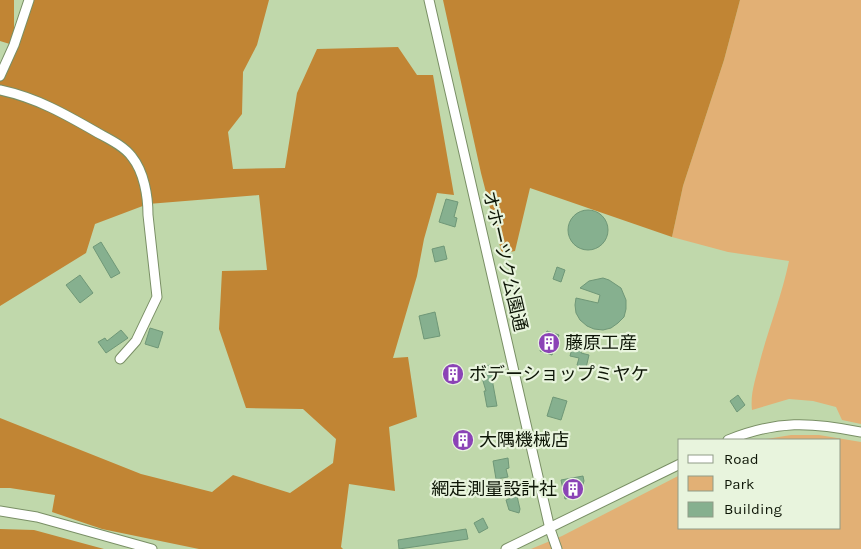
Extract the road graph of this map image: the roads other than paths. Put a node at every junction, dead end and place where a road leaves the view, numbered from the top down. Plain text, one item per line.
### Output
1 (29, 0) edge
2 (429, 0) edge
3 (0, 76) edge
4 (0, 90) edge
5 (120, 359) dead end
6 (861, 432) edge
7 (731, 439) edge
8 (678, 465) edge
9 (0, 511) edge
10 (550, 529) junction
11 (152, 549) edge
12 (506, 549) edge
13 (557, 549) edge

1 - 3 street
2 - 10 street, オホーツク公園通
4 - 5 street
6 - 7 street
8 - 10 street
9 - 11 street
10 - 12 street
10 - 13 street, オホーツク公園通

